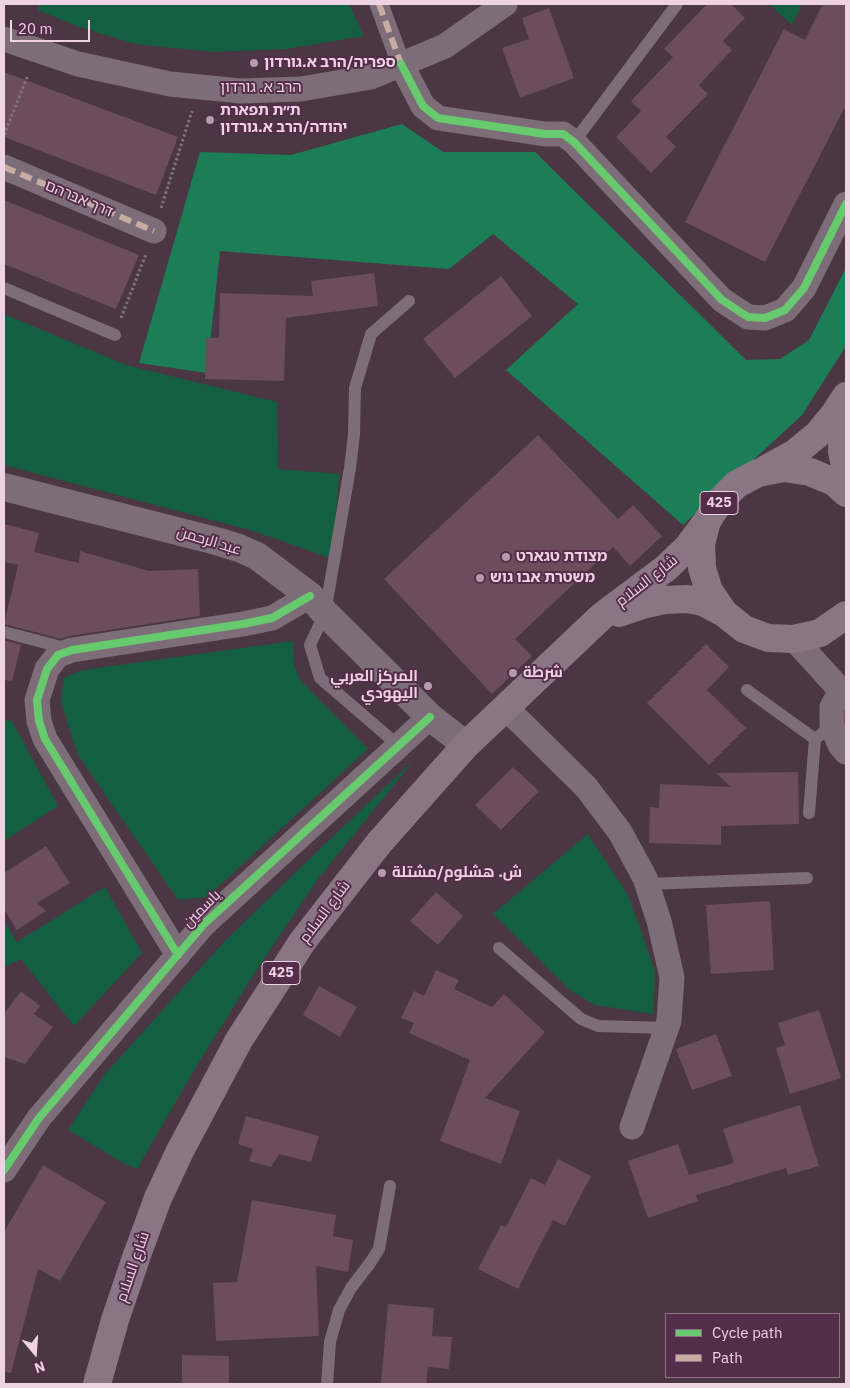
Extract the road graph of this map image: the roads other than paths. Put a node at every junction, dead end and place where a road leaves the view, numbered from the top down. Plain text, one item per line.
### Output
1 (379, 4) edge
2 (505, 4) edge
3 (677, 4) edge
4 (4, 39) edge
5 (401, 64) junction
6 (574, 142) junction
7 (4, 167) edge
8 (846, 204) edge
9 (154, 232) road end
10 (4, 288) edge
11 (409, 301) dead end
12 (115, 335) road end
13 (846, 396) edge
14 (846, 411) edge
15 (846, 469) edge
16 (758, 473) junction
17 (4, 487) edge
18 (846, 493) edge
19 (707, 521) junction
20 (317, 604) junction
21 (724, 613) junction
22 (846, 615) edge
23 (4, 632) edge
24 (582, 637) junction
25 (794, 640) junction
26 (72, 650) junction
27 (747, 690) dead end
28 (844, 693) edge
29 (506, 708) junction
30 (430, 717) junction
31 (823, 733) junction
32 (466, 745) junction
33 (399, 746) junction
34 (846, 752) edge
35 (809, 813) dead end
36 (807, 878) dead end
37 (646, 884) junction
38 (499, 948) dead end
39 (178, 955) junction
40 (666, 1028) junction
41 (632, 1127) dead end
42 (4, 1170) edge
43 (390, 1186) dead end
44 (97, 1384) edge
45 (327, 1384) edge

1 - 5 street
2 - 5 street, הרב א. גורדון
3 - 6 lane
4 - 5 street, הרב א. גורדון
5 - 6 street
6 - 8 street
7 - 9 street, דרך אברהם
10 - 12 lane
11 - 20 lane
13 - 16 main road, 425
14 - 15 main road
16 - 18 main road, 425
16 - 19 main road, 425
17 - 20 street, عبد الرحمن
19 - 21 main road, 425
19 - 24 main road, شارع السلام / 425
20 - 26 street
20 - 30 street, عبد الرحمن
20 - 33 lane
21 - 24 main road, شارع السلام / 425
21 - 25 main road, 425
22 - 25 main road, 425
23 - 26 lane
24 - 29 main road, شارع السلام / 425
25 - 28 street
26 - 39 street
27 - 31 lane
28 - 31 street
29 - 32 main road, شارع السلام / 425
29 - 37 street
30 - 32 street, عبد الرحمن
30 - 33 street, ياسمين
31 - 34 street
31 - 35 lane
32 - 44 main road, شارع السلام / 425
33 - 39 street, ياسمين
36 - 37 lane
37 - 40 street
38 - 40 lane
39 - 42 street, ياسمين
40 - 41 street
43 - 45 lane

